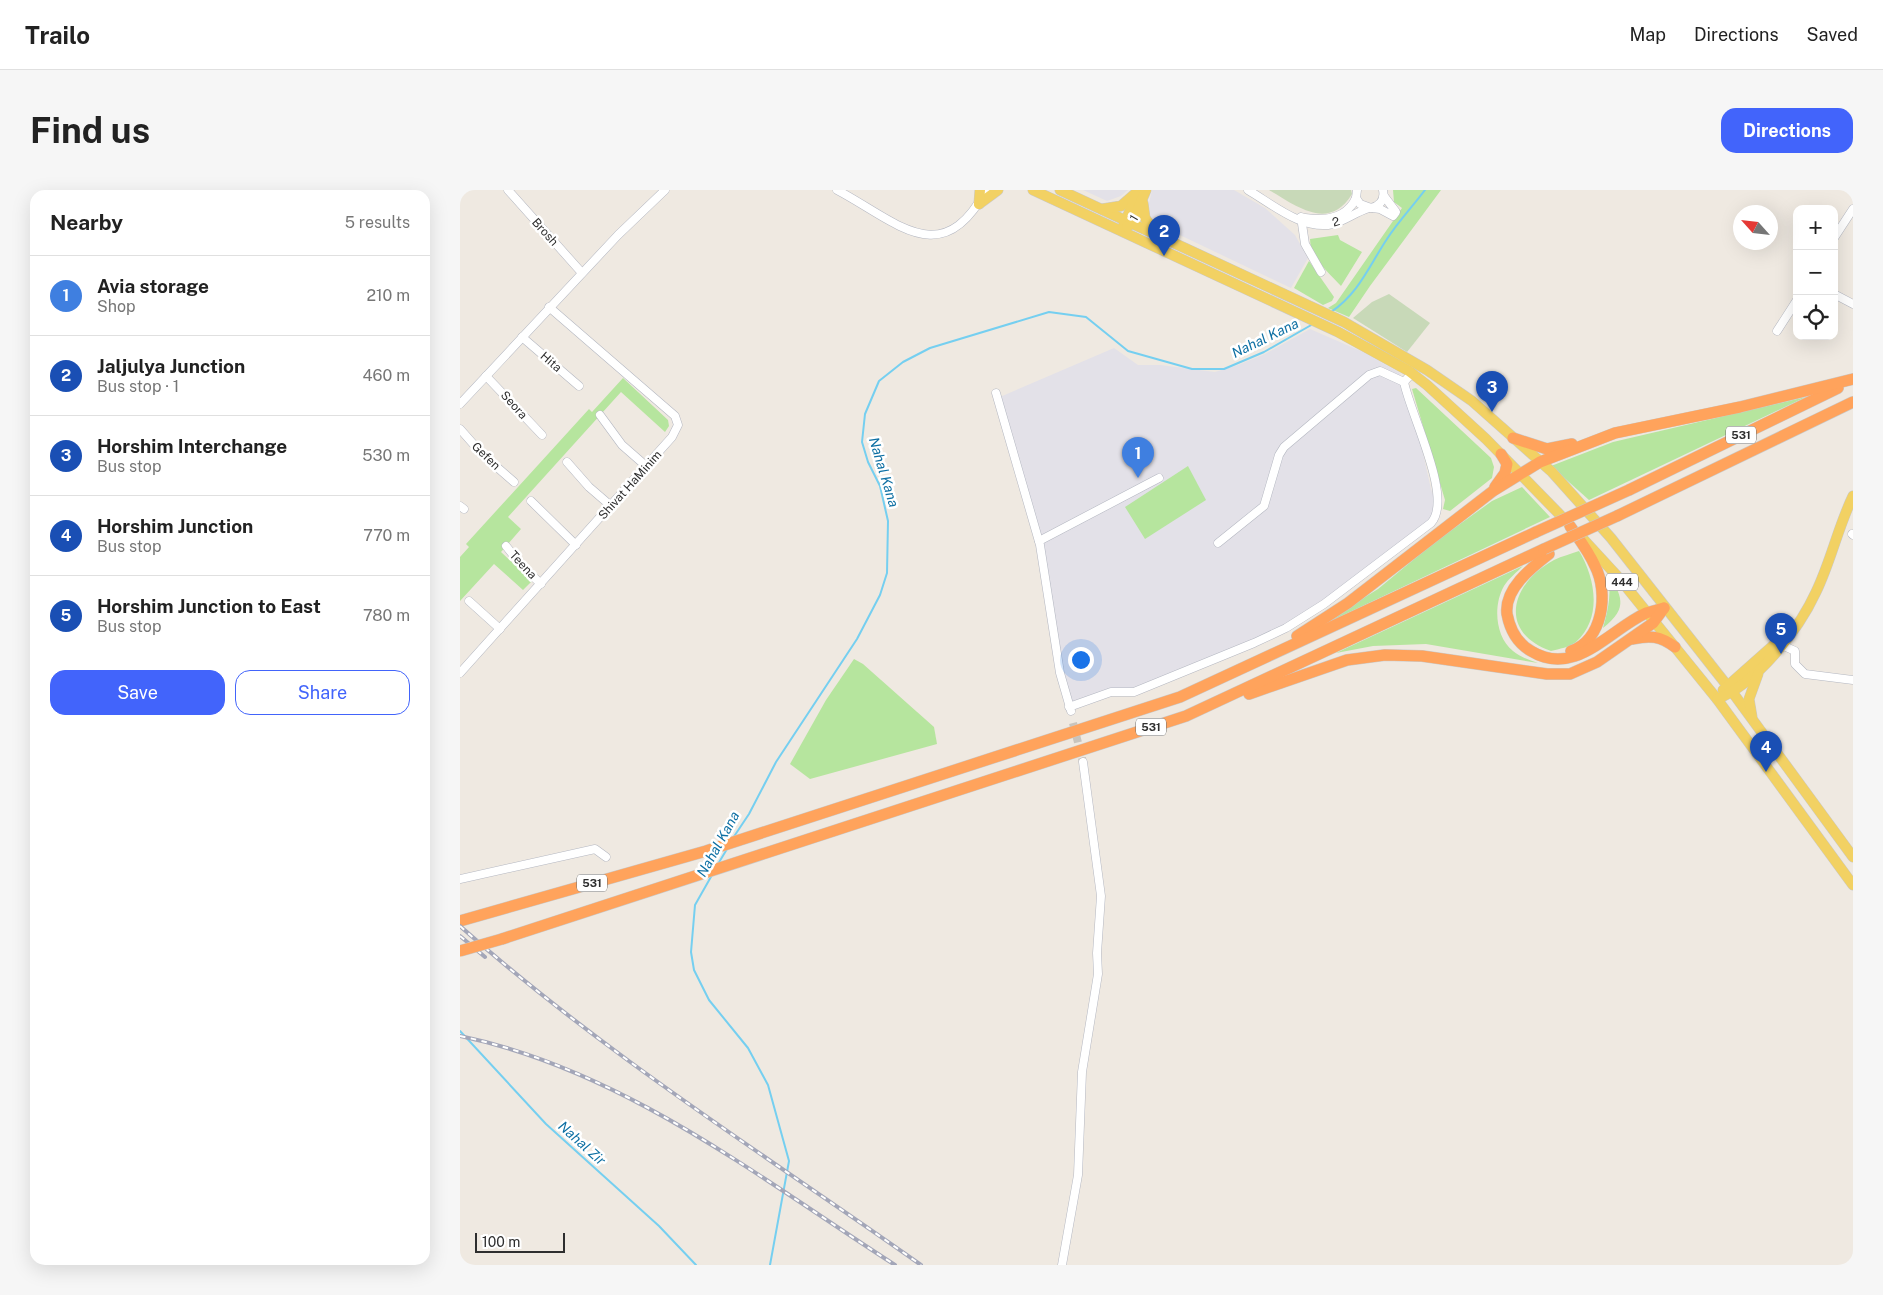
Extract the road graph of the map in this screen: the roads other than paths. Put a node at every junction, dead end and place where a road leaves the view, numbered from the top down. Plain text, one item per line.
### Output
1 (508, 190) edge
2 (665, 190) edge
3 (837, 190) edge
4 (980, 190) edge
5 (986, 190) edge
6 (998, 190) edge
7 (1033, 190) edge
8 (1060, 190) edge
9 (1248, 190) edge
10 (1141, 192) edge
11 (1383, 192) edge
12 (1357, 194) edge
13 (979, 204) junction
14 (1099, 208) junction
15 (1371, 208) junction
16 (1853, 209) edge
17 (1301, 219) junction
18 (1127, 225) junction
19 (1838, 232) edge
20 (1159, 236) junction
21 (1321, 272) dead end
22 (582, 273) junction
23 (1836, 295) edge
24 (1853, 304) edge
25 (1793, 307) edge
26 (549, 308) junction
27 (1778, 331) dead end
28 (522, 337) junction
29 (1412, 374) junction
30 (486, 376) junction
31 (1853, 380) edge
32 (1404, 382) junction
33 (579, 386) dead end
34 (996, 393) dead end
35 (1853, 402) edge
36 (460, 404) edge
37 (600, 415) dead end
38 (460, 429) edge
39 (1615, 434) junction
40 (542, 435) dead end
41 (1513, 438) junction
42 (1501, 454) junction
43 (568, 462) dead end
44 (1540, 462) junction
45 (646, 466) junction
46 (1520, 474) junction
47 (1159, 478) dead end
48 (514, 482) dead end
49 (1493, 491) junction
50 (1853, 496) edge
51 (531, 502) dead end
52 (611, 506) junction
53 (1436, 518) junction
54 (1453, 521) junction
55 (1570, 526) junction
56 (1039, 541) junction
57 (1218, 544) dead end
58 (576, 545) junction
59 (506, 546) dead end
60 (1546, 552) junction
61 (541, 584) junction
62 (469, 602) dead end
63 (1664, 608) junction
64 (1646, 614) junction
65 (1653, 623) junction
66 (500, 629) junction
67 (1626, 641) junction
68 (1779, 644) junction
69 (1674, 647) junction
70 (1536, 654) junction
71 (1764, 664) junction
72 (461, 669) edge
73 (1853, 680) edge
74 (1729, 689) junction
75 (1180, 697) junction
76 (1717, 699) junction
77 (1186, 716) junction
78 (1753, 720) junction
79 (1083, 762) tunnel mouth
80 (606, 857) dead end
81 (1853, 857) edge
82 (460, 879) edge
83 (1853, 885) edge
84 (460, 921) edge
85 (460, 951) edge
86 (1062, 1265) edge

1 - 22 street, Brosh
2 - 22 street
3 - 13 street
4 - 13 main road
5 - 13 street
6 - 13 main road
7 - 18 main road, 444
8 - 14 main road, 444
9 - 17 street, 2
10 - 14 main road
10 - 18 main road, 1
10 - 20 main road
11 - 15 street
11 - 15 street
12 - 15 street
12 - 17 street, 2
14 - 18 main road, 444
15 - 17 street, 2
16 - 19 street
17 - 21 street
18 - 20 main road, 444
18 - 29 main road, 444
20 - 41 main road, 444
22 - 26 street
23 - 24 street
25 - 27 street
26 - 28 street
26 - 45 street, Shivat HaMinim
28 - 30 street
28 - 33 street, Hita
29 - 32 street
29 - 42 main road, 444
30 - 36 street
30 - 40 street, Seora
31 - 39 highway
31 - 75 highway, 531, bridge
32 - 53 street
32 - 57 street
34 - 56 street
35 - 60 highway, 531, bridge
37 - 45 street
38 - 48 street, Gefen
39 - 41 highway
39 - 44 highway
41 - 44 main road, 444
42 - 46 main road, 444
42 - 49 highway
43 - 52 street
44 - 46 highway
44 - 63 main road, 444
45 - 52 street, Shivat HaMinim
46 - 49 highway
46 - 55 main road, 444
47 - 56 street
49 - 54 highway
50 - 68 main road
51 - 58 street
52 - 58 street, Shivat HaMinim
53 - 54 street
53 - 56 street
54 - 75 highway
55 - 64 main road, 444
55 - 70 highway
58 - 61 street, Shivat HaMinim
59 - 61 street, Teena
60 - 70 highway
60 - 77 highway, 531
61 - 66 street, Shivat HaMinim
62 - 66 street
63 - 64 highway
63 - 65 highway
63 - 74 main road, 444
64 - 65 main road, 444
64 - 70 highway
65 - 67 highway
65 - 69 main road, 444
66 - 72 street, Shivat HaMinim
67 - 69 highway
67 - 77 highway
68 - 71 main road
68 - 73 street
68 - 74 main road
69 - 76 main road, 444
71 - 74 main road
71 - 78 main road
74 - 76 main road
74 - 78 main road, 444
75 - 84 highway, 531
76 - 83 main road, 444
77 - 85 highway, 531, bridge
78 - 81 main road, 444
79 - 86 street
80 - 82 street

